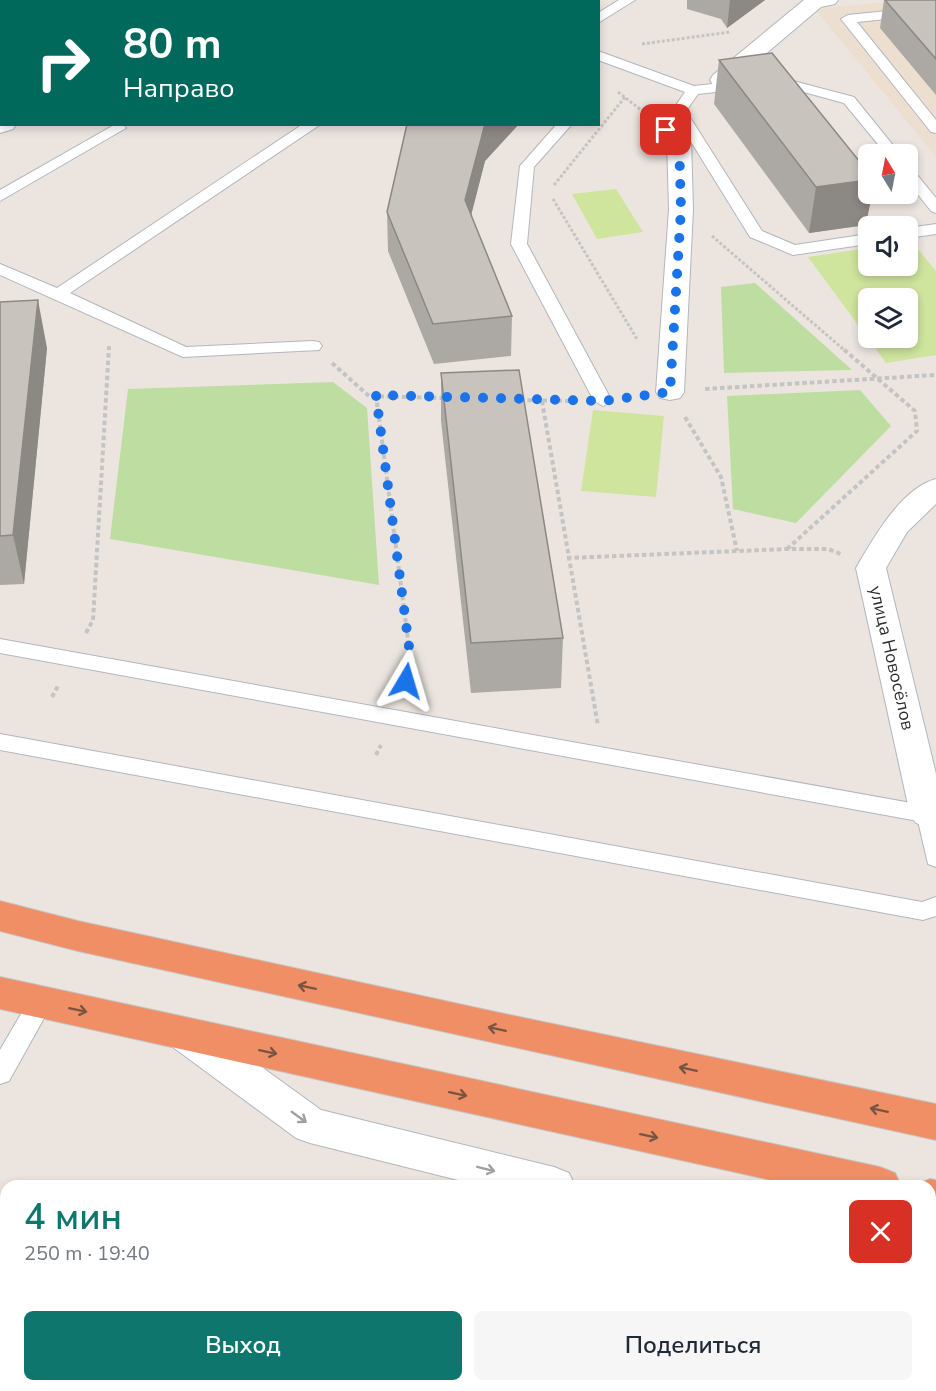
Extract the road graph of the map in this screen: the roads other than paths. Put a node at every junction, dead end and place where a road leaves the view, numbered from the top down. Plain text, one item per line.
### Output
1 (628, 0) edge
2 (828, 0) edge
3 (936, 10) edge
4 (600, 18) edge
5 (601, 56) edge
6 (721, 80) edge
7 (693, 90) junction
8 (311, 126) edge
9 (563, 126) edge
10 (119, 128) dead end
11 (936, 129) edge
12 (679, 140) road end
13 (885, 144) edge
14 (918, 186) edge
15 (0, 196) edge
16 (936, 208) edge
17 (936, 229) edge
18 (918, 232) edge
19 (858, 240) edge
20 (0, 269) edge
21 (58, 294) junction
22 (313, 346) road end
23 (670, 392) road end
24 (603, 401) road end
25 (936, 488) edge
26 (0, 646) edge
27 (0, 742) edge
28 (928, 814) junction
29 (936, 858) edge
30 (936, 906) edge
31 (0, 916) edge
32 (14, 997) edge
33 (184, 1034) junction
34 (0, 1073) edge
35 (936, 1122) edge
36 (530, 1180) edge
37 (853, 1180) edge

1 - 4 lane
2 - 6 street
3 - 11 lane
5 - 7 lane
7 - 13 lane
7 - 19 lane
8 - 21 lane
9 - 24 lane
10 - 15 lane
12 - 23 street
14 - 16 lane
17 - 18 lane
20 - 21 lane
21 - 22 lane
25 - 28 street, улица Новосёлов
26 - 28 lane
27 - 30 lane
28 - 29 lane
35 -> 31 highway
32 -> 33 highway
32 - 34 lane
33 -> 36 street
33 -> 37 highway

